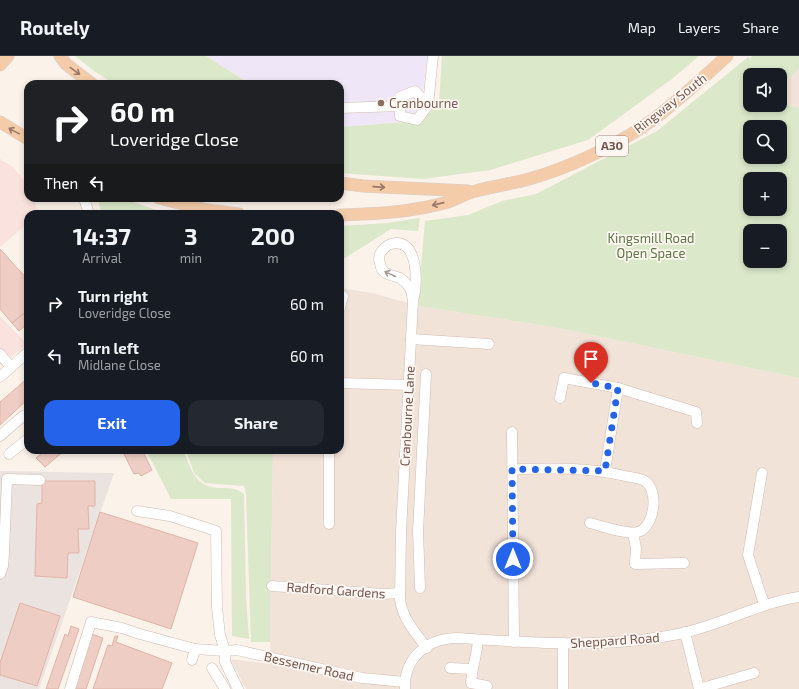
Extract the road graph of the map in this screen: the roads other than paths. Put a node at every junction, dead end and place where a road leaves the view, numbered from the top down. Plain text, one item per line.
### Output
1 (8, 56) edge
2 (60, 56) edge
3 (432, 56) edge
4 (727, 56) edge
5 (0, 65) edge
6 (87, 80) edge
7 (428, 105) junction
8 (400, 106) junction
9 (344, 108) edge
10 (0, 122) edge
11 (24, 137) edge
12 (344, 183) edge
13 (475, 191) junction
14 (175, 202) edge
15 (208, 210) edge
16 (344, 215) edge
17 (413, 301) junction
18 (411, 340) junction
19 (489, 344) dead end
20 (0, 354) edge
21 (24, 355) edge
22 (11, 366) junction
23 (426, 374) dead end
24 (0, 377) edge
25 (344, 383) edge
26 (409, 385) junction
27 (618, 388) junction
28 (560, 398) dead end
29 (23, 416) dead end
30 (697, 423) dead end
31 (512, 432) dead end
32 (0, 436) edge
33 (24, 442) edge
34 (9, 454) dead end
35 (329, 454) edge
36 (512, 469) junction
37 (605, 471) junction
38 (762, 473) dead end
39 (3, 479) edge
40 (40, 480) dead end
41 (137, 511) dead end
42 (590, 523) dead end
43 (329, 524) dead end
44 (418, 531) junction
45 (401, 532) junction
46 (632, 533) junction
47 (684, 563) dead end
48 (0, 574) edge
49 (272, 586) dead end
50 (420, 588) dead end
51 (400, 593) junction
52 (799, 597) edge
53 (766, 605) junction
54 (685, 632) junction
55 (478, 640) junction
56 (514, 642) junction
57 (563, 644) junction
58 (426, 648) junction
59 (195, 649) junction
60 (225, 651) junction
61 (192, 660) dead end
62 (212, 668) dead end
63 (450, 668) dead end
64 (472, 669) junction
65 (754, 673) dead end
66 (405, 686) edge
67 (486, 686) dead end
68 (70, 689) edge
69 (225, 689) edge
70 (238, 689) edge
71 (564, 689) edge

1 - 5 main road
2 -> 6 main road
3 - 7 street
4 - 13 main road, Ringway South / A30
7 - 8 street
7 - 8 street
8 - 9 street
11 -> 10 main road
12 -> 13 main road, Ringway South / A30
13 -> 16 main road, Ringway South / A30
14 - 15 main road
17 -> 17 street, Cranbourne Lane
17 - 18 street, Cranbourne Lane
18 - 19 street
18 - 26 street, Cranbourne Lane
20 - 22 street
21 - 22 street
22 - 24 street
23 - 44 street, Cranbourne Lane
25 - 26 street
26 - 45 street, Cranbourne Lane
27 - 28 street
27 - 30 street
27 - 37 street
29 - 32 street
31 - 36 street
33 - 34 street
35 - 43 street
36 - 37 street
36 - 56 street
37 - 46 street
38 - 53 street
39 - 40 street
39 - 48 street
41 - 60 street
42 - 46 street
44 - 45 street
44 - 50 street, Cranbourne Lane
45 - 51 street, Cranbourne Lane
46 - 47 street
49 - 51 street, Radford Gardens
51 - 58 street, Cranbourne Lane
52 - 53 street, Sheppard Road
53 - 54 street, Sheppard Road
54 - 57 street, Sheppard Road
54 - 65 street
55 - 56 street, Sheppard Road
55 - 58 street, Sheppard Road
55 - 64 street
56 - 57 street, Sheppard Road
57 - 71 street
58 - 66 street
59 - 60 street, Bessemer Road
59 - 61 street
59 - 68 street, Bessemer Road
60 - 66 street, Bessemer Road
60 - 70 street
62 - 69 street
63 - 64 street
64 - 67 street

